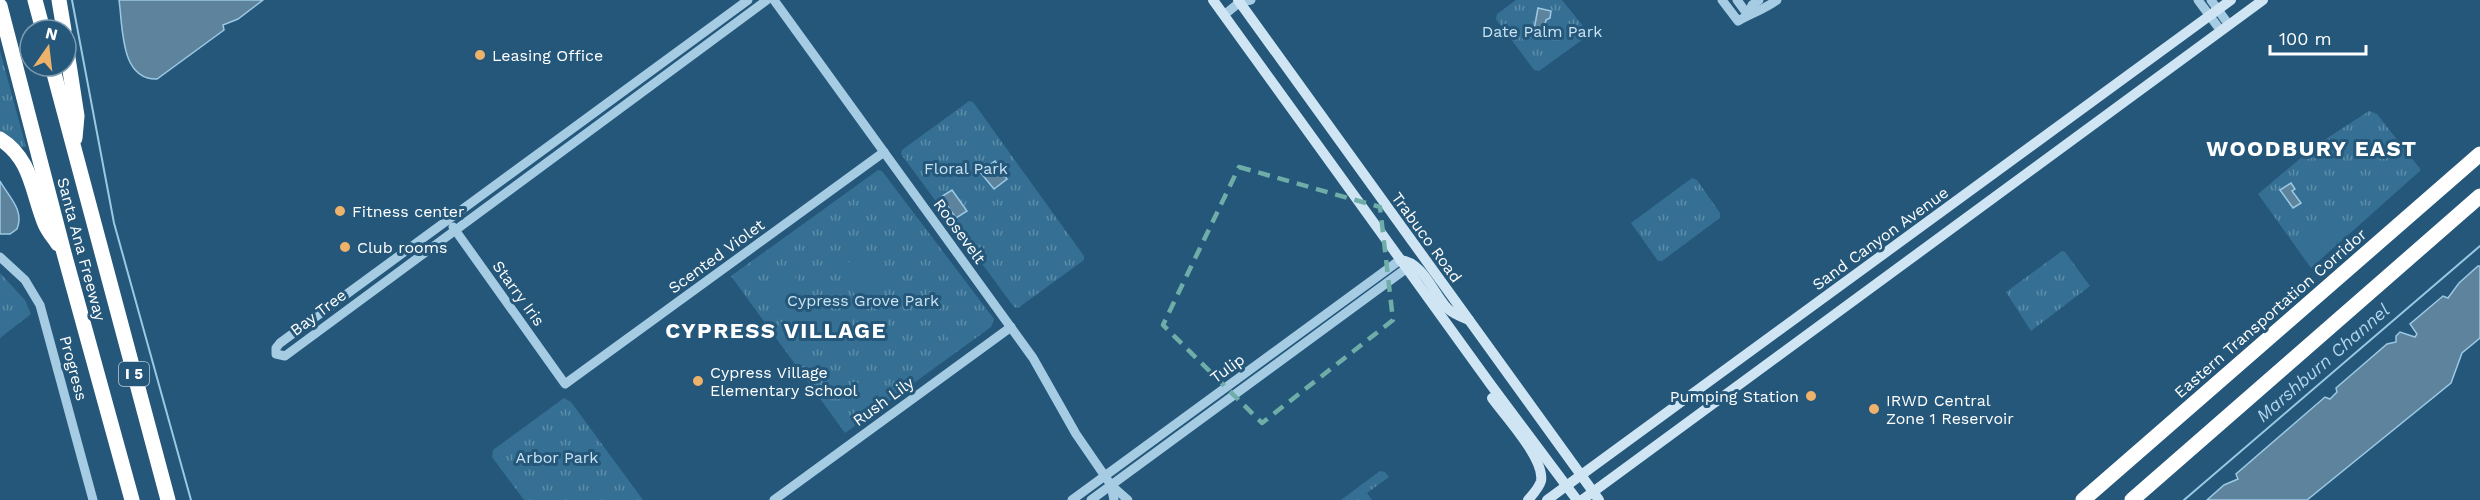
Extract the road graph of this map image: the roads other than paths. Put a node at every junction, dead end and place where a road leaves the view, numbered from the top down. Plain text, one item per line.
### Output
1 (35, 0) edge
2 (59, 0) edge
3 (748, 0) edge
4 (767, 0) edge
5 (774, 0) edge
6 (1213, 0) edge
7 (1722, 0) edge
8 (1737, 0) edge
9 (1759, 0) edge
10 (1777, 0) edge
11 (2198, 0) edge
12 (2211, 0) edge
13 (2231, 0) edge
14 (2263, 0) edge
15 (1243, 1) edge
16 (0, 6) edge
17 (2214, 13) junction
18 (1224, 15) junction
19 (1748, 15) junction
20 (40, 18) edge
21 (62, 18) edge
22 (2225, 28) junction
23 (55, 78) edge
24 (72, 78) edge
25 (0, 139) edge
26 (74, 147) junction
27 (2480, 148) edge
28 (884, 152) junction
29 (2480, 154) edge
30 (2450, 180) junction
31 (2480, 196) edge
32 (448, 221) junction
33 (456, 230) junction
34 (64, 253) junction
35 (0, 256) edge
36 (1403, 264) junction
37 (1469, 320) junction
38 (1011, 327) junction
39 (1467, 351) junction
40 (565, 384) joint
41 (1581, 475) junction
42 (1105, 476) junction
43 (1111, 485) junction
44 (1567, 485) junction
45 (1596, 496) edge
46 (93, 500) edge
47 (132, 500) edge
48 (168, 500) edge
49 (774, 500) edge
50 (1072, 500) edge
51 (1091, 500) edge
52 (1114, 500) edge
53 (1128, 500) edge
54 (1528, 500) edge
55 (1547, 500) edge
56 (1577, 500) edge
57 (1582, 500) edge
58 (2083, 500) edge
59 (2133, 500) edge

1 - 20 highway
2 - 21 highway
3 - 32 street, Bay Tree
4 - 33 street, Bay Tree
5 - 28 street, Roosevelt
6 - 18 main road
7 - 19 street
8 - 19 street
9 - 19 street
10 - 19 street
11 - 17 street
12 - 17 street
13 - 17 main road, Sand Canyon Avenue
14 - 22 main road, Sand Canyon Avenue
15 - 18 street
15 - 37 main road, Trabuco Road
16 - 34 highway, Santa Ana Freeway / I 5
17 - 22 street
17 - 41 main road, Sand Canyon Avenue
18 - 36 main road
22 - 45 main road, Sand Canyon Avenue
23 - 26 highway, Santa Ana Freeway / I 5
24 - 26 highway
25 - 34 highway
26 - 48 highway, Santa Ana Freeway / I 5
27 - 30 highway
28 - 38 street, Roosevelt
28 - 40 street, Scented Violet
29 - 30 highway, Eastern Transportation Corridor
30 - 58 highway, Eastern Transportation Corridor
31 - 59 highway
32 - 33 street, Starry Iris
32 - 33 street, Bay Tree
33 - 40 street, Starry Iris
34 - 47 highway, Santa Ana Freeway / I 5
35 - 46 street, Progress
36 - 37 main road
36 - 39 main road
36 - 42 street, Tulip
36 - 43 street, Tulip
37 - 41 main road, Trabuco Road
38 - 42 street, Roosevelt
38 - 49 street, Rush Lily
39 - 44 main road
39 - 54 main road
41 - 44 main road, Sand Canyon Avenue
41 - 45 main road, Trabuco Road
42 - 43 street, Roosevelt
42 - 50 street, Tulip
43 - 51 street, Tulip
43 - 52 street, Roosevelt
43 - 53 street, Roosevelt
44 - 55 main road, Sand Canyon Avenue
44 - 56 main road
45 - 57 main road, Sand Canyon Avenue

